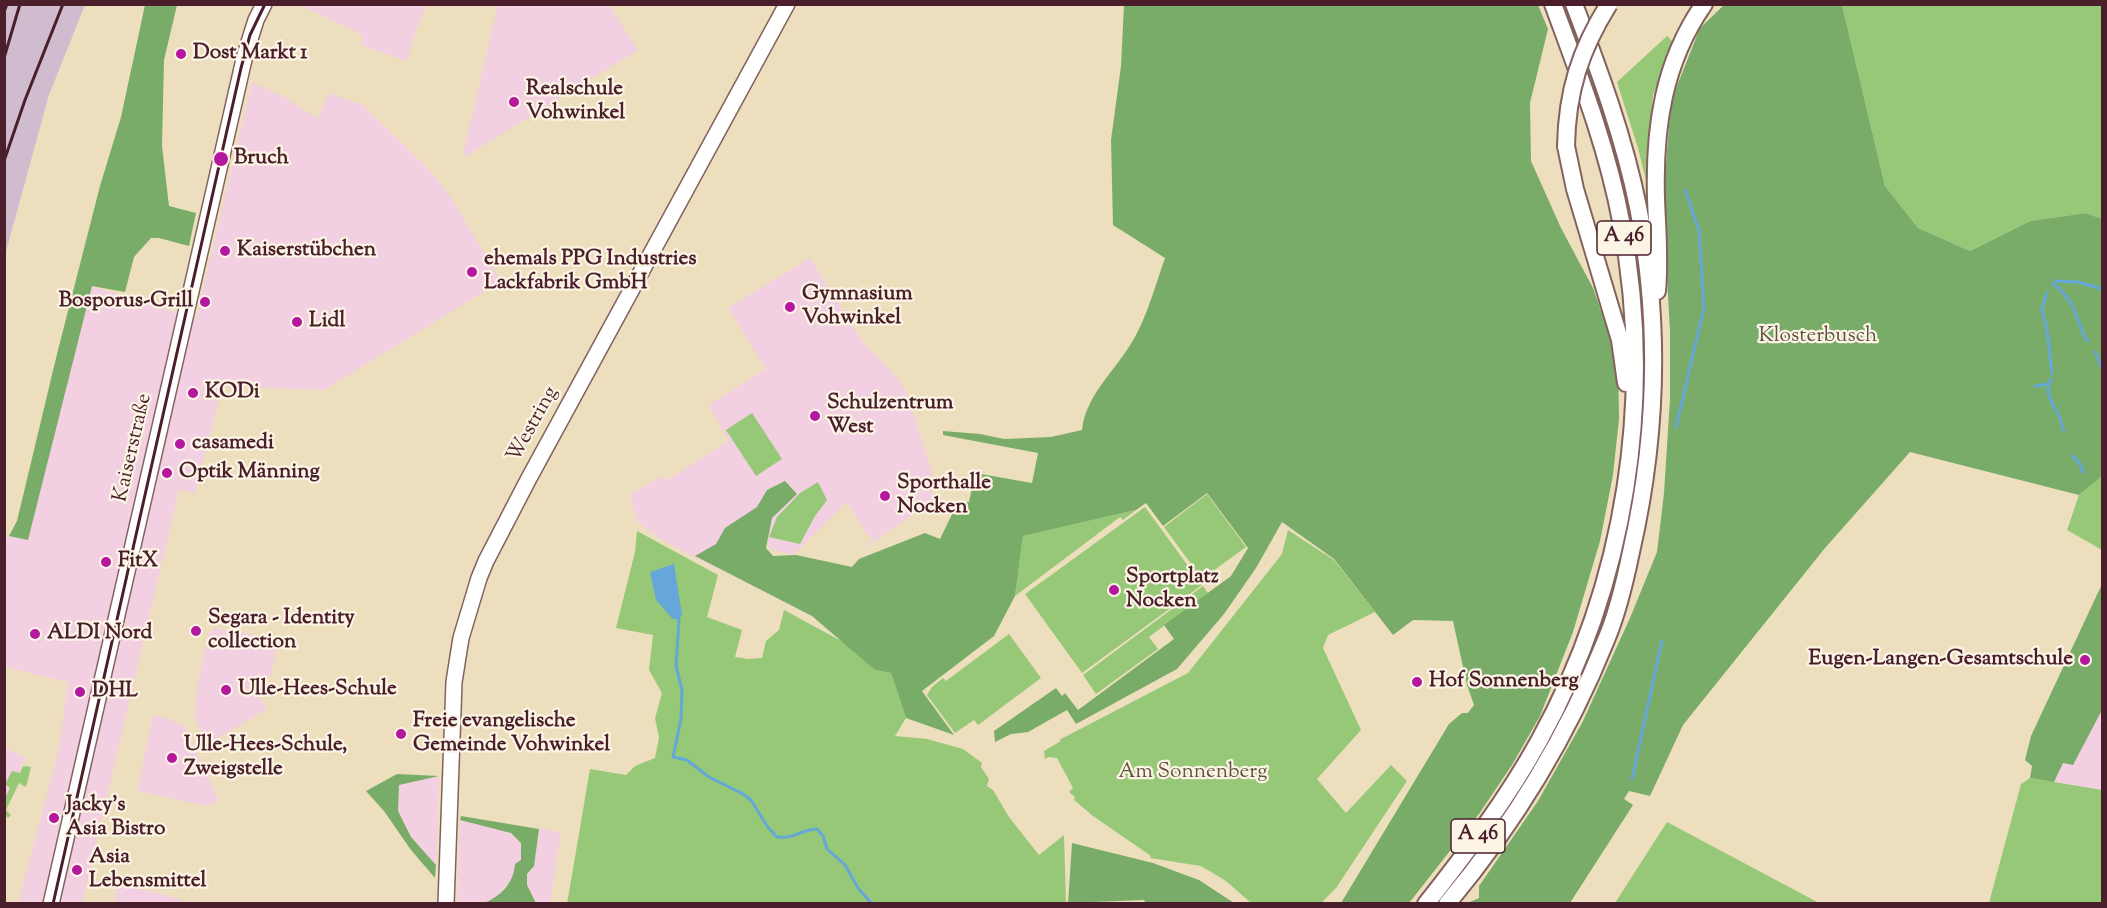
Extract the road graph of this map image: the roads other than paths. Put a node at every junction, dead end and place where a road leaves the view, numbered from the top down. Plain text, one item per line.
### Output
1 (264, 4) edge
2 (787, 4) edge
3 (1553, 4) edge
4 (1574, 4) edge
5 (1610, 4) edge
6 (1704, 4) edge
7 (1653, 324) junction
8 (1633, 422) junction
9 (51, 903) edge
10 (446, 903) edge
11 (1426, 903) edge
12 (1448, 903) edge

1 - 9 main road, Kaiserstraße
2 - 10 main road, Westring
3 - 8 highway, A 46
4 - 7 highway, A 46
5 - 8 highway, bridge
6 - 7 highway
7 - 12 highway, A 46
8 - 11 highway, A 46

